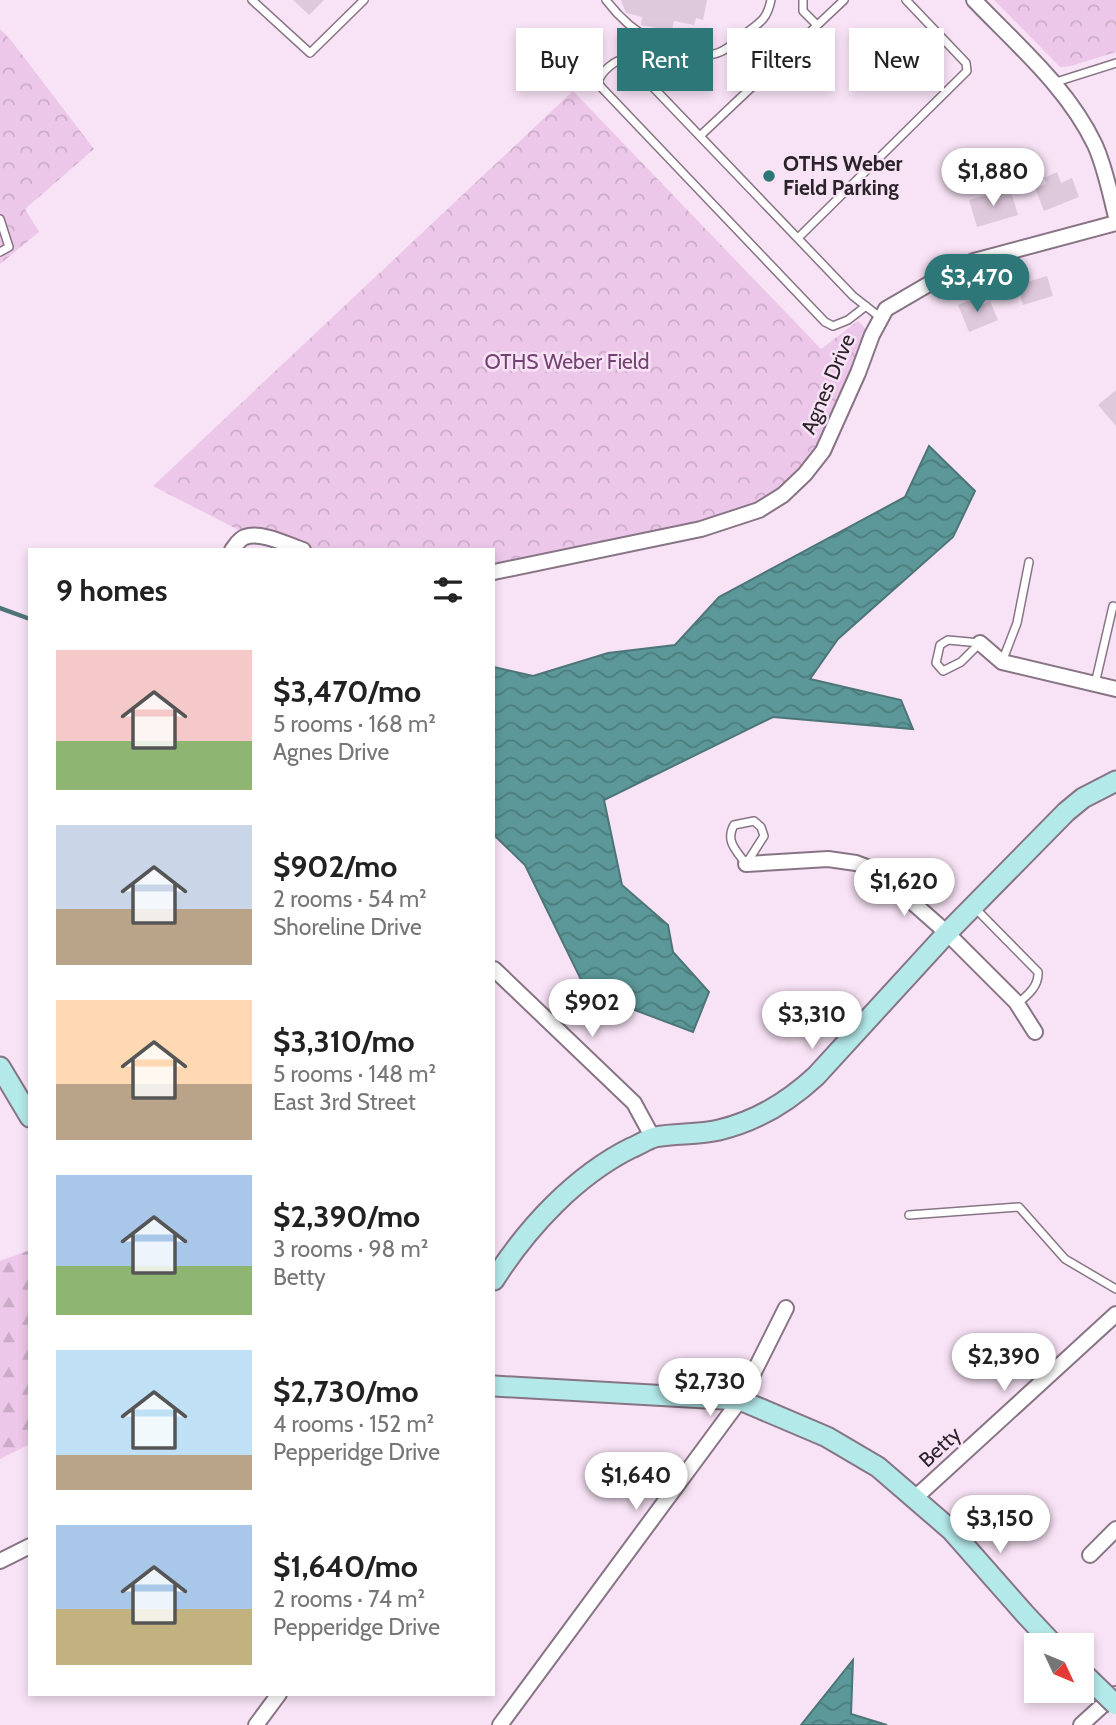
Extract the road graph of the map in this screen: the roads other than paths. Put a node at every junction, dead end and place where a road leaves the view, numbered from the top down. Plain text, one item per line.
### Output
1 (252, 0) edge
2 (364, 0) edge
3 (606, 0) edge
4 (771, 0) edge
5 (803, 0) edge
6 (844, 0) edge
7 (906, 0) edge
8 (974, 0) edge
9 (817, 25) junction
10 (1116, 63) edge
11 (1054, 83) junction
12 (700, 136) junction
13 (0, 219) edge
14 (1116, 220) edge
15 (798, 238) junction
16 (0, 252) edge
17 (866, 306) junction
18 (881, 318) junction
19 (234, 548) edge
20 (297, 548) edge
21 (1029, 562) dead end
22 (495, 572) edge
23 (1113, 606) dead end
24 (979, 643) junction
25 (1002, 662) junction
26 (1095, 684) junction
27 (1116, 689) edge
28 (1116, 781) edge
29 (746, 864) junction
30 (973, 906) junction
31 (947, 933) junction
32 (495, 970) edge
33 (1017, 1004) junction
34 (1035, 1032) dead end
35 (0, 1067) edge
36 (28, 1114) edge
37 (653, 1138) junction
38 (909, 1215) dead end
39 (495, 1279) edge
40 (1116, 1289) edge
41 (786, 1308) dead end
42 (1116, 1314) edge
43 (495, 1386) edge
44 (740, 1400) junction
45 (916, 1497) junction
46 (1116, 1529) edge
47 (28, 1547) edge
48 (1090, 1555) dead end
49 (0, 1561) edge
50 (1042, 1633) edge
51 (1094, 1684) edge
52 (1116, 1693) edge
53 (278, 1696) edge
54 (1116, 1705) edge
55 (256, 1725) edge
56 (500, 1725) edge
57 (1081, 1725) edge

1 - 2 lane
3 - 4 lane
5 - 9 lane
6 - 9 lane
7 - 15 lane
8 - 11 street
9 - 12 lane
10 - 11 lane
11 - 14 street
12 - 15 lane
12 - 17 lane
13 - 16 lane
14 - 18 street, Agnes Drive
15 - 17 lane
17 - 18 lane
18 - 22 street, Agnes Drive
19 - 20 street
21 - 25 lane
23 - 26 lane
24 - 24 lane
24 - 25 street
25 - 26 street
26 - 27 street
28 - 30 street
29 - 29 lane
29 - 31 street
30 - 31 street
30 - 33 lane
31 - 33 street
31 - 37 street
32 - 37 street
33 - 34 street
35 - 36 street
37 - 39 street
38 - 40 lane
41 - 44 street
42 - 45 street, Betty
43 - 44 street
44 - 45 street
44 - 56 street
45 - 50 street
46 - 48 street
47 - 49 street
51 - 54 street, bridge
52 - 57 street
53 - 55 street

